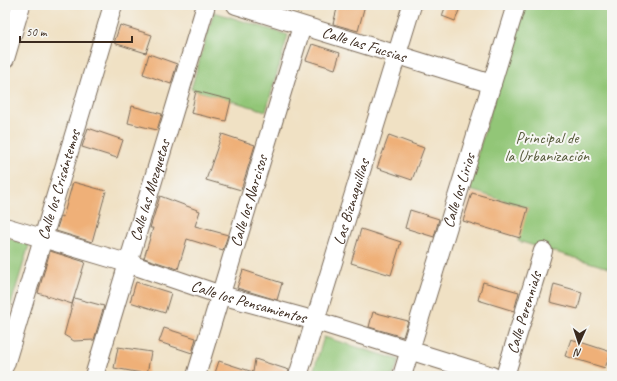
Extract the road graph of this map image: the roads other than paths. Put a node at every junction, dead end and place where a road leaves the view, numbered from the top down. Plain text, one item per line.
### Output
1 (21, 5) edge
2 (113, 5) edge
3 (206, 5) edge
4 (236, 5) edge
5 (412, 5) edge
6 (516, 5) edge
7 (302, 26) junction
8 (398, 55) junction
9 (5, 59) edge
10 (492, 84) junction
11 (5, 227) edge
12 (44, 238) junction
13 (543, 251) dead end
14 (127, 263) junction
15 (221, 295) junction
16 (316, 321) junction
17 (410, 350) junction
18 (5, 365) edge
19 (94, 376) edge
20 (196, 376) edge
21 (298, 376) edge
22 (402, 376) edge
23 (492, 376) edge
24 (505, 376) edge

1 - 9 street
2 - 12 street, Calle los Crisántemos
3 - 14 street, Calle las Mozquetas
4 - 7 street, Calle las Fucsias
5 - 8 street, Las Biznaguillias
6 - 10 street, Calle los Lirios
7 - 8 street, Calle las Fucsias
7 - 15 street, Calle los Narcisos
8 - 10 street, Calle las Fucsias
8 - 16 street, Las Biznaguillias
10 - 17 street, Calle los Lirios
11 - 12 street, Calle los Pensamientos
12 - 14 street, Calle los Pensamientos
12 - 18 street, Calle los Crisántemos
13 - 24 street, Calle Perennials
14 - 15 street, Calle los Pensamientos
14 - 19 street, Calle las Mozquetas
15 - 16 street, Calle los Pensamientos
15 - 20 street, Calle los Narcisos
16 - 17 street, Calle los Pensamientos
16 - 21 street, Las Biznaguillias
17 - 22 street, Calle los Lirios
17 - 23 street, Calle los Pensamientos

